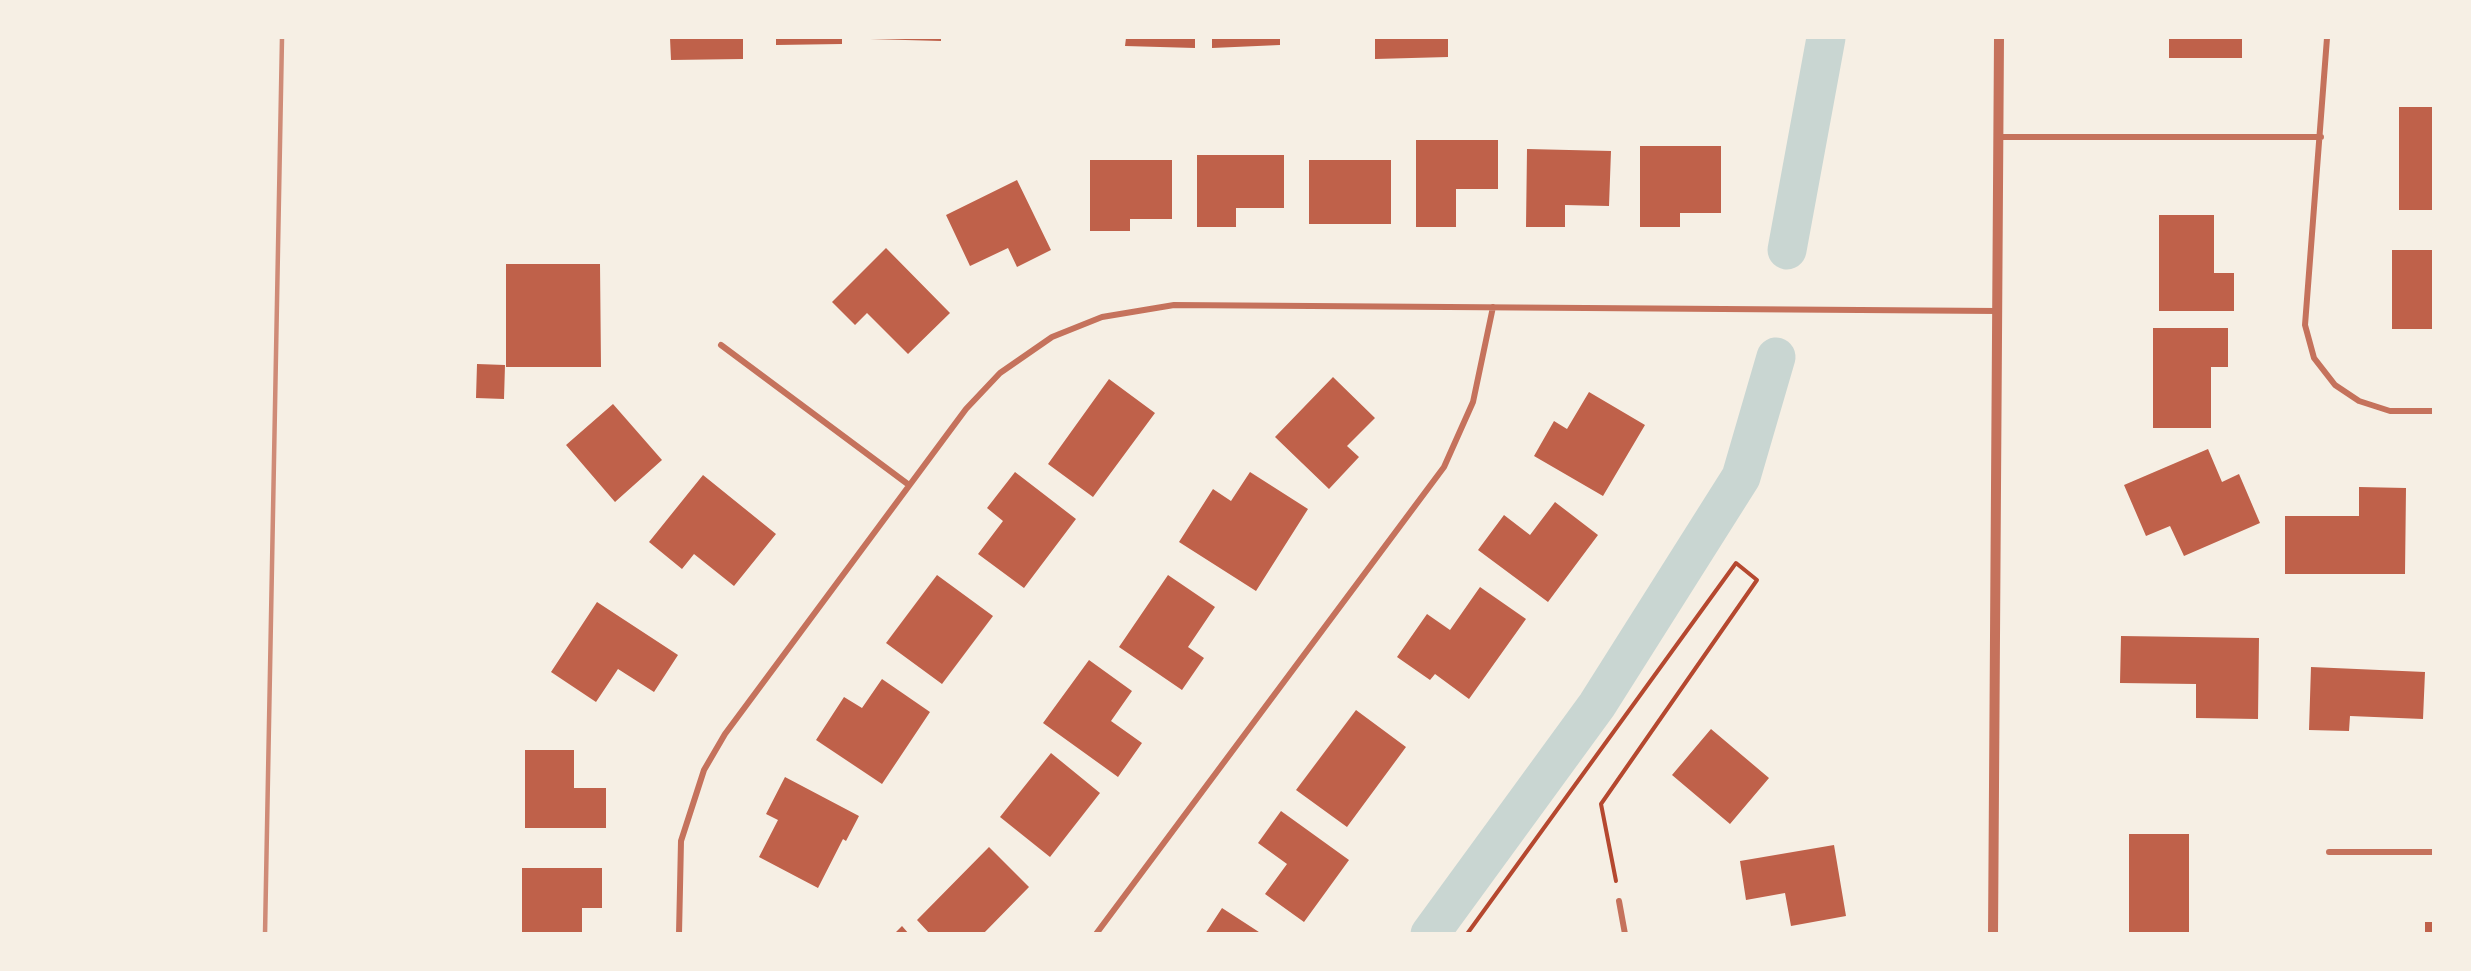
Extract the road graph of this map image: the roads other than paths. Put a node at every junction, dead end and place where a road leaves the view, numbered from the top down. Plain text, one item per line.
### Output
1 (1999, 38) edge
2 (2327, 38) edge
3 (1997, 137) junction
4 (2321, 137) junction
5 (1493, 307) junction
6 (1997, 311) junction
7 (722, 345) dead end
8 (2433, 411) edge
9 (909, 485) junction
10 (2329, 852) dead end
11 (2433, 852) edge
12 (1619, 901) road end
13 (679, 933) edge
14 (1096, 933) edge
15 (1625, 933) edge
16 (1993, 933) edge

1 - 3 street
2 - 4 street
3 - 4 street
3 - 6 street
4 - 8 street
5 - 6 street
5 - 9 street
5 - 14 street
6 - 16 street
7 - 9 street
9 - 13 street
10 - 11 street
12 - 15 street

